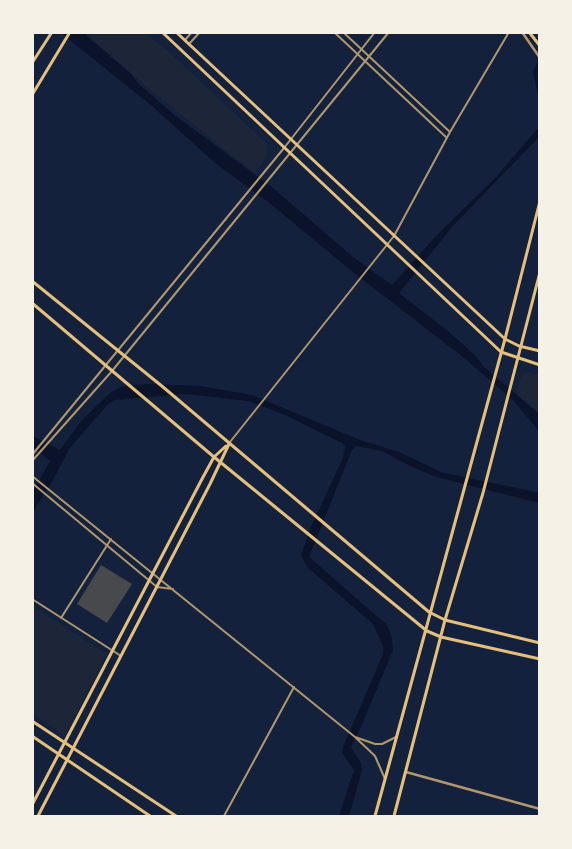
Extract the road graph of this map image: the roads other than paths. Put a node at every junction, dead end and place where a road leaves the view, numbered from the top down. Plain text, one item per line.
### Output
1 (52, 32) edge
2 (70, 32) edge
3 (162, 32) edge
4 (176, 32) edge
5 (192, 32) edge
6 (200, 32) edge
7 (334, 32) edge
8 (343, 32) edge
9 (375, 32) edge
10 (389, 32) edge
11 (509, 32) edge
12 (522, 32) edge
13 (529, 32) edge
14 (184, 40) junction
15 (189, 44) junction
16 (540, 46) edge
17 (362, 49) junction
18 (358, 54) junction
19 (369, 56) junction
20 (539, 57) edge
21 (365, 62) junction
22 (32, 63) edge
23 (32, 95) edge
24 (450, 132) junction
25 (447, 138) junction
26 (291, 140) junction
27 (297, 145) junction
28 (284, 148) junction
29 (290, 153) junction
30 (540, 201) edge
31 (394, 236) junction
32 (388, 245) junction
33 (540, 272) edge
34 (32, 281) edge
35 (32, 303) edge
36 (505, 339) junction
37 (520, 346) junction
38 (119, 351) junction
39 (540, 351) edge
40 (501, 352) junction
41 (125, 355) junction
42 (516, 359) junction
43 (540, 365) edge
44 (106, 366) junction
45 (112, 371) junction
46 (229, 444) junction
47 (32, 455) edge
48 (214, 457) junction
49 (32, 461) edge
50 (221, 463) junction
51 (33, 476) edge
52 (32, 483) edge
53 (111, 539) junction
54 (107, 546) junction
55 (153, 573) junction
56 (161, 579) junction
57 (149, 581) junction
58 (157, 587) junction
59 (175, 590) junction
60 (32, 599) edge
61 (429, 612) junction
62 (61, 618) junction
63 (445, 620) junction
64 (427, 631) junction
65 (442, 637) junction
66 (540, 643) edge
67 (113, 651) junction
68 (121, 656) junction
69 (540, 659) edge
70 (294, 687) junction
71 (32, 721) edge
72 (32, 736) edge
73 (398, 736) junction
74 (355, 737) junction
75 (65, 743) junction
76 (74, 748) junction
77 (59, 754) junction
78 (68, 760) junction
79 (406, 772) junction
80 (385, 780) junction
81 (32, 805) edge
82 (540, 809) edge
83 (38, 816) edge
84 (150, 816) edge
85 (176, 816) edge
86 (224, 816) edge
87 (375, 816) edge
88 (394, 816) edge

1 - 22 main road
2 - 23 main road
3 - 28 main road
4 - 14 main road
5 - 14 street
6 - 15 street
7 - 18 street
8 - 17 street
9 - 17 street
10 - 19 street
11 - 24 street
12 - 20 street
13 - 16 main road
14 - 15 main road
15 - 26 main road
17 - 18 street
17 - 19 street
18 - 21 street
18 - 26 street
19 - 21 street
19 - 24 street
21 - 25 street
21 - 27 street
24 - 25 street
25 - 31 street
26 - 27 main road
26 - 28 street
27 - 29 street
27 - 31 main road
28 - 29 main road
28 - 38 street
29 - 32 main road
29 - 41 street
30 - 36 main road
31 - 32 street
31 - 36 main road
32 - 40 main road
32 - 46 street
33 - 37 main road
34 - 38 main road
35 - 44 main road
36 - 37 main road
36 - 40 main road
37 - 39 main road
37 - 42 main road
38 - 41 main road
38 - 44 street
40 - 42 main road
40 - 61 main road
41 - 45 street
41 - 46 main road
42 - 43 main road
42 - 63 main road
44 - 45 main road
44 - 47 street
45 - 48 main road
45 - 49 street
46 - 48 main road
46 - 50 main road
46 - 61 main road
48 - 50 main road
48 - 55 main road
50 - 56 main road
50 - 64 main road
51 - 53 street
52 - 54 street
53 - 54 street
53 - 55 street
54 - 57 street
54 - 62 street
55 - 56 street
55 - 57 main road
56 - 58 main road
56 - 59 street
57 - 58 street
57 - 67 main road
58 - 59 street
58 - 68 main road
59 - 70 street
60 - 62 street
61 - 63 main road
61 - 64 main road
62 - 67 street
63 - 65 main road
63 - 66 main road
64 - 65 main road
64 - 73 main road
65 - 69 main road
65 - 79 main road
67 - 68 street
67 - 75 main road
68 - 76 main road
70 - 74 street
70 - 86 street
71 - 75 main road
72 - 77 main road
73 - 74 street
73 - 80 main road
74 - 80 street
75 - 76 main road
75 - 77 main road
76 - 78 main road
76 - 85 main road
77 - 78 main road
77 - 81 main road
78 - 83 main road
78 - 84 main road
79 - 82 street
79 - 88 main road
80 - 87 main road

